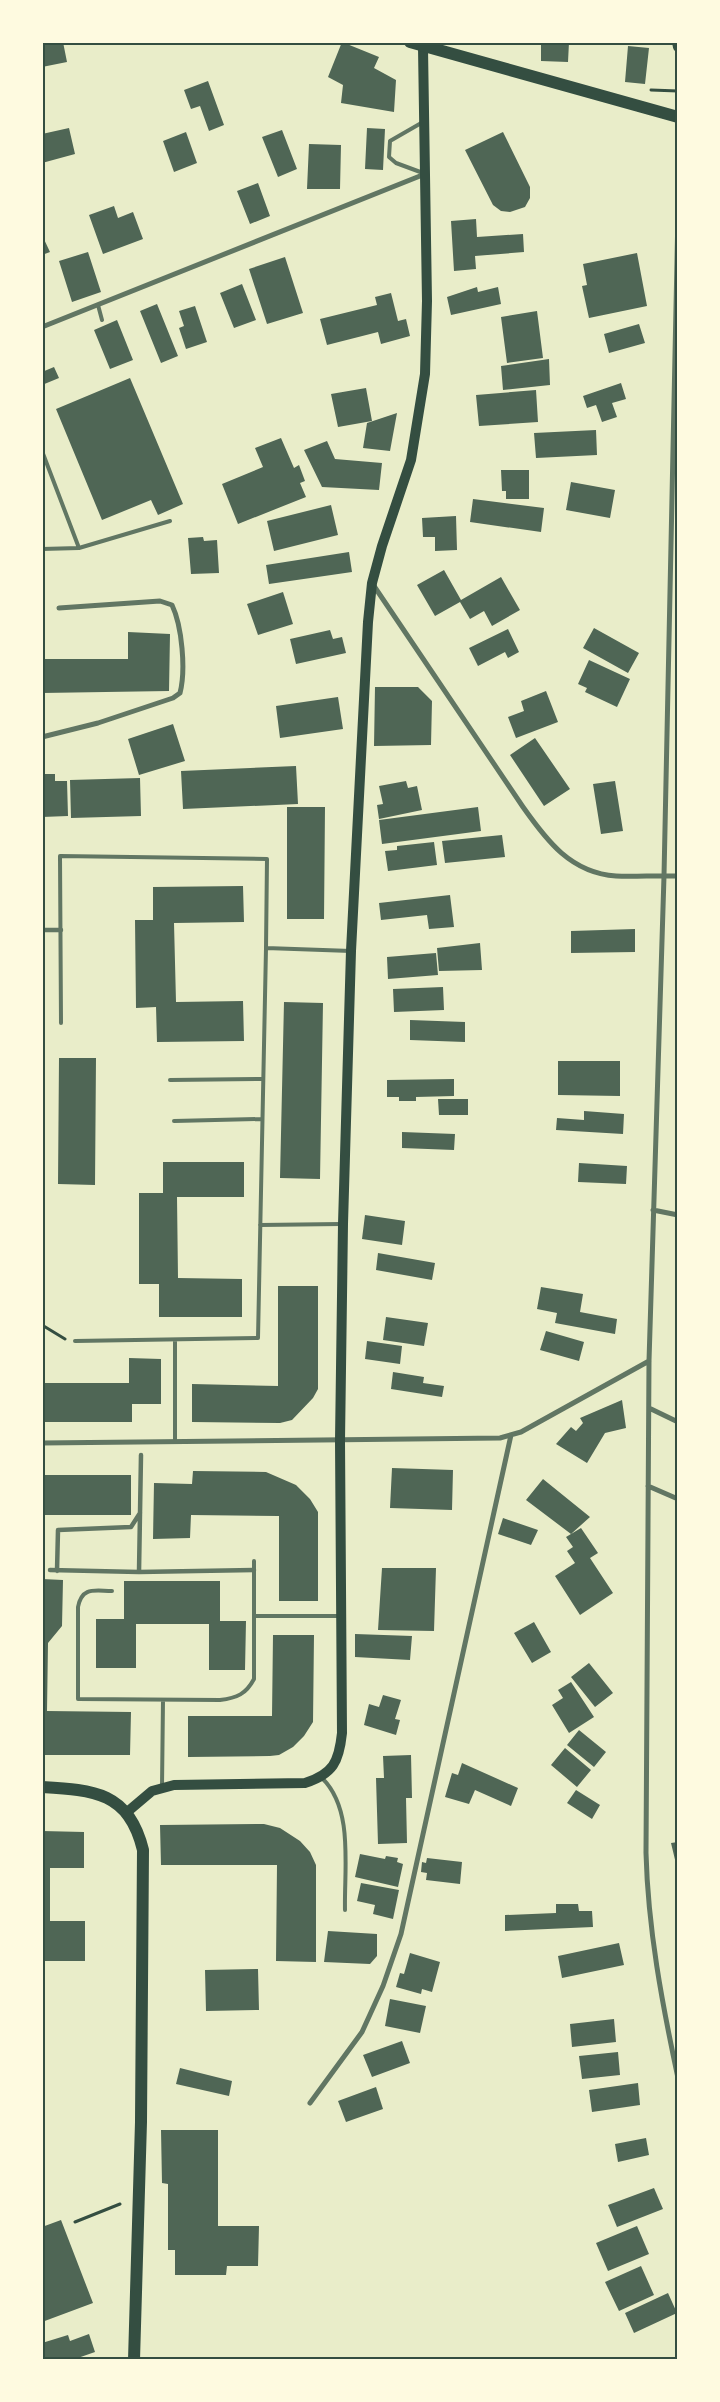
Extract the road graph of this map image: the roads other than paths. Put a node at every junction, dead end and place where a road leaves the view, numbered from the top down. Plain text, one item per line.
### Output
1 (410, 42) edge
2 (677, 42) edge
3 (678, 47) edge
4 (424, 48) junction
5 (678, 117) edge
6 (425, 121) junction
7 (426, 173) junction
8 (678, 213) edge
9 (677, 222) edge
10 (98, 305) junction
11 (102, 320) dead end
12 (42, 327) edge
13 (42, 451) edge
14 (170, 521) dead end
15 (79, 548) junction
16 (42, 549) edge
17 (372, 583) junction
18 (58, 608) dead end
19 (42, 737) edge
20 (664, 876) junction
21 (678, 876) edge
22 (42, 930) edge
23 (61, 930) junction
24 (266, 948) junction
25 (351, 951) junction
26 (61, 1023) dead end
27 (262, 1079) junction
28 (170, 1080) dead end
29 (261, 1119) junction
30 (174, 1121) dead end
31 (653, 1210) junction
32 (678, 1215) edge
33 (343, 1224) junction
34 (260, 1225) junction
35 (175, 1340) junction
36 (75, 1341) road end
37 (649, 1361) junction
38 (649, 1408) junction
39 (678, 1422) edge
40 (511, 1435) junction
41 (340, 1440) junction
42 (176, 1442) junction
43 (42, 1443) edge
44 (141, 1455) dead end
45 (648, 1486) junction
46 (678, 1499) edge
47 (141, 1512) junction
48 (254, 1561) dead end
49 (50, 1570) dead end
50 (57, 1570) junction
51 (254, 1570) junction
52 (139, 1572) junction
53 (112, 1591) dead end
54 (255, 1616) junction
55 (340, 1616) junction
56 (163, 1700) junction
57 (322, 1778) junction
58 (42, 1787) edge
59 (162, 1787) junction
60 (126, 1813) junction
61 (344, 1910) dead end
62 (678, 2078) edge
63 (310, 2102) dead end
64 (134, 2360) edge

1 - 4 main road
2 - 3 main road
4 - 5 main road
4 - 6 main road
6 - 7 main road
6 - 7 lane
7 - 10 street
7 - 17 main road
8 - 9 street
9 - 20 street
10 - 11 lane
10 - 12 street
13 - 15 lane
14 - 15 lane
15 - 16 lane
17 - 20 street
17 - 25 main road
18 - 19 street
20 - 21 street
20 - 31 street
22 - 23 street
23 - 24 lane
23 - 26 lane
24 - 25 lane
24 - 27 lane
25 - 33 main road
27 - 28 lane
27 - 29 lane
29 - 30 lane
29 - 34 lane
31 - 32 street
31 - 37 street
33 - 34 lane
33 - 41 main road
34 - 35 lane
35 - 36 lane
35 - 42 lane
37 - 38 street
37 - 40 street
38 - 39 street
38 - 45 street
40 - 41 street
40 - 63 street
41 - 42 street
41 - 55 main road
42 - 43 street
44 - 47 street
45 - 46 street
45 - 62 street
47 - 50 street
47 - 52 street
48 - 51 lane
49 - 50 street
50 - 52 street
51 - 52 street
51 - 54 lane
53 - 56 lane
54 - 55 lane
54 - 56 lane
55 - 57 main road
56 - 59 lane
57 - 59 main road
57 - 61 lane
58 - 60 main road
59 - 60 main road
60 - 64 main road

